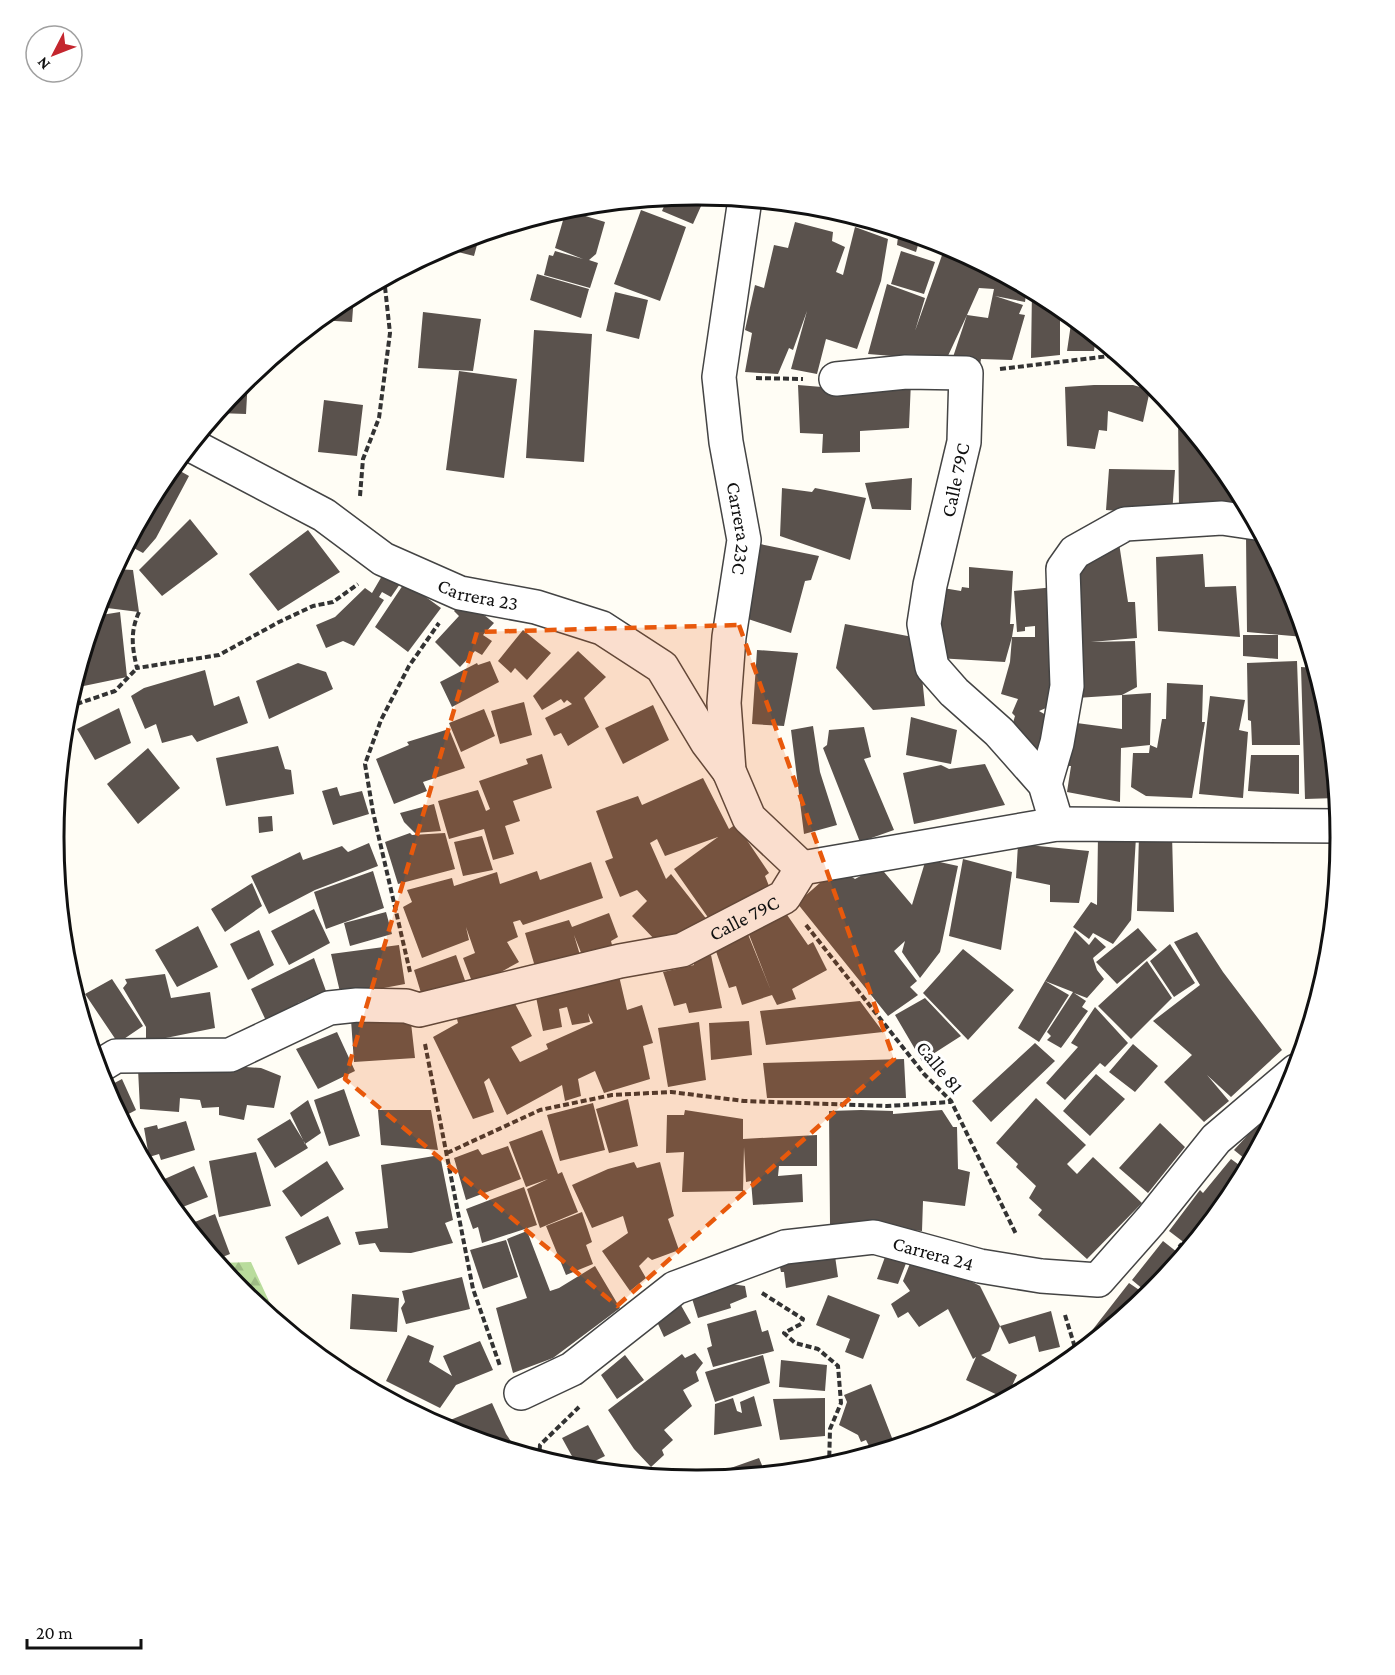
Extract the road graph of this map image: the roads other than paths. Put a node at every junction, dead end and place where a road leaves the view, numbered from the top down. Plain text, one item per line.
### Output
1 (745, 207) edge
2 (836, 380) road end
3 (198, 448) edge
4 (1246, 522) edge
5 (729, 771) junction
6 (1045, 784) junction
7 (1057, 824) junction
8 (1330, 826) edge
9 (802, 868) junction
10 (106, 1062) edge
11 (1280, 1085) edge
12 (521, 1393) dead end

1 - 5 street, Carrera 23C
2 - 6 street, Calle 79C
3 - 5 street, Carrera 23
4 - 6 street
5 - 9 street, Carrera 23C
6 - 7 street, Calle 79C
7 - 8 street
7 - 9 street
9 - 10 street, Calle 79C
11 - 12 street, Carrera 24

